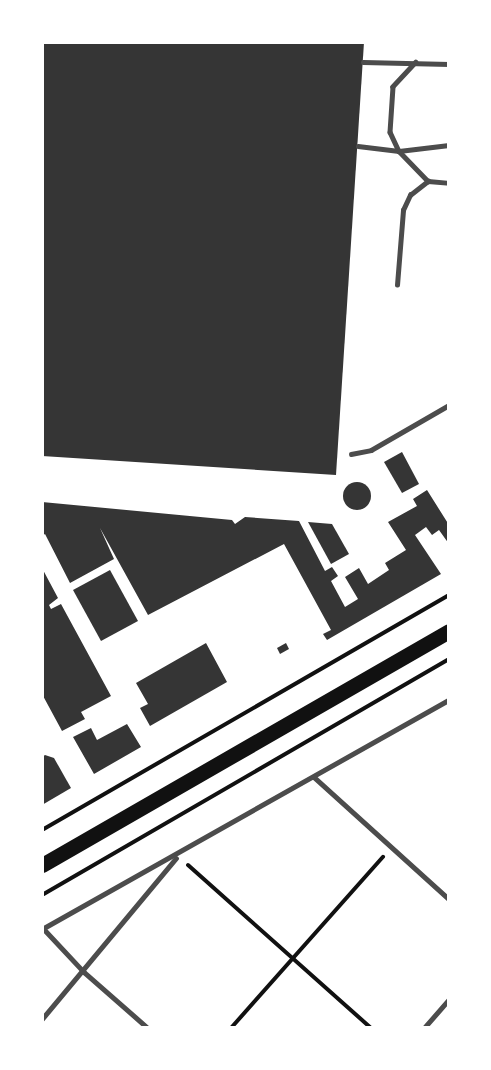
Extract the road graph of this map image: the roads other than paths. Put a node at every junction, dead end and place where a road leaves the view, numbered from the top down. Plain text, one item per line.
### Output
1 (363, 62) dead end
2 (416, 62) junction
3 (449, 64) edge
4 (449, 145) edge
5 (358, 146) dead end
6 (399, 151) junction
7 (428, 181) junction
8 (449, 183) edge
9 (397, 285) dead end
10 (449, 405) edge
11 (351, 454) dead end
12 (449, 631) edge
13 (449, 700) edge
14 (314, 777) junction
15 (178, 856) junction
16 (42, 865) edge
17 (449, 899) edge
18 (43, 929) edge
19 (84, 972) junction
20 (449, 999) edge
21 (42, 1019) edge
22 (148, 1028) edge
23 (424, 1028) edge

1 - 2 lane
2 - 3 lane
2 - 6 lane
4 - 6 lane
5 - 6 lane
6 - 7 lane
7 - 8 lane
7 - 9 lane
10 - 11 lane
12 - 16 main road
13 - 14 lane
14 - 15 lane
14 - 17 lane
15 - 18 lane
15 - 19 lane
18 - 19 lane
19 - 21 lane
19 - 22 lane
20 - 23 lane

